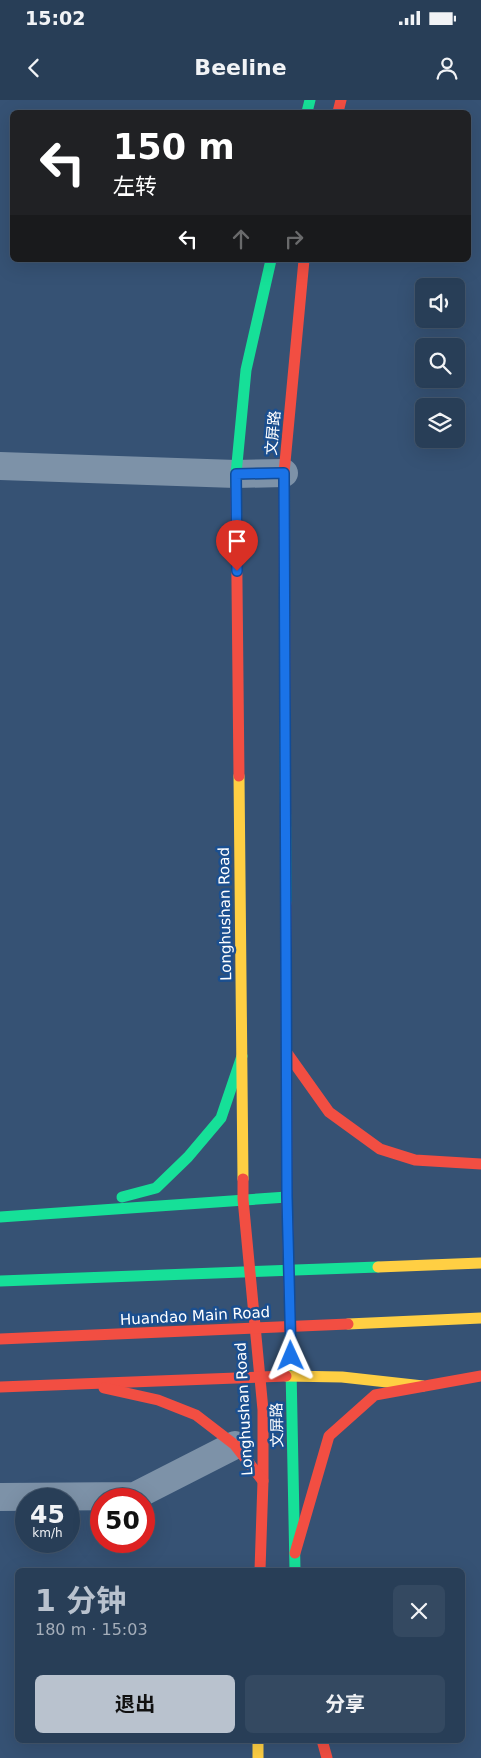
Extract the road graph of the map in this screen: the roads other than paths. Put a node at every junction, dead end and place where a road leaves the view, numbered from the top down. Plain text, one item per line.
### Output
1 (271, 262) edge
2 (304, 262) edge
3 (0, 466) edge
4 (284, 473) junction
5 (236, 474) junction
6 (287, 1053) junction
7 (242, 1056) junction
8 (481, 1164) edge
9 (287, 1197) junction
10 (243, 1199) junction
11 (65, 1212) junction
12 (0, 1217) edge
13 (481, 1263) edge
14 (0, 1281) edge
15 (481, 1318) edge
16 (0, 1339) edge
17 (291, 1376) junction
18 (481, 1376) edge
19 (260, 1378) junction
20 (87, 1384) junction
21 (423, 1386) junction
22 (0, 1387) edge
23 (235, 1445) junction
24 (263, 1481) junction
25 (0, 1497) edge
26 (295, 1553) junction
27 (260, 1568) edge
28 (295, 1568) edge
29 (258, 1743) edge
30 (323, 1743) edge
31 (258, 1758) edge
32 (327, 1758) edge

1 - 5 main road, Longhushan Road
2 - 4 main road, 文屏路
3 - 5 street
4 - 5 street
4 - 6 main road, 文屏路
5 - 7 main road, Longhushan Road
6 - 8 main road
6 - 9 main road, 文屏路
7 - 10 main road, Longhushan Road
7 - 11 main road
9 - 10 main road
9 - 17 main road, 文屏路
10 - 11 main road
10 - 19 main road, Longhushan Road
11 - 12 main road
13 - 14 main road
15 - 16 main road, Huandao Main Road
17 - 19 main road
17 - 21 main road
17 - 26 main road, 文屏路
18 - 21 main road
19 - 20 main road
19 - 24 main road, Longhushan Road
20 - 22 main road
20 - 23 main road
21 - 26 main road
23 - 24 main road
23 - 25 street
24 - 27 main road, Longhushan Road
26 - 28 main road, 文屏路
29 - 31 main road
30 - 32 main road

